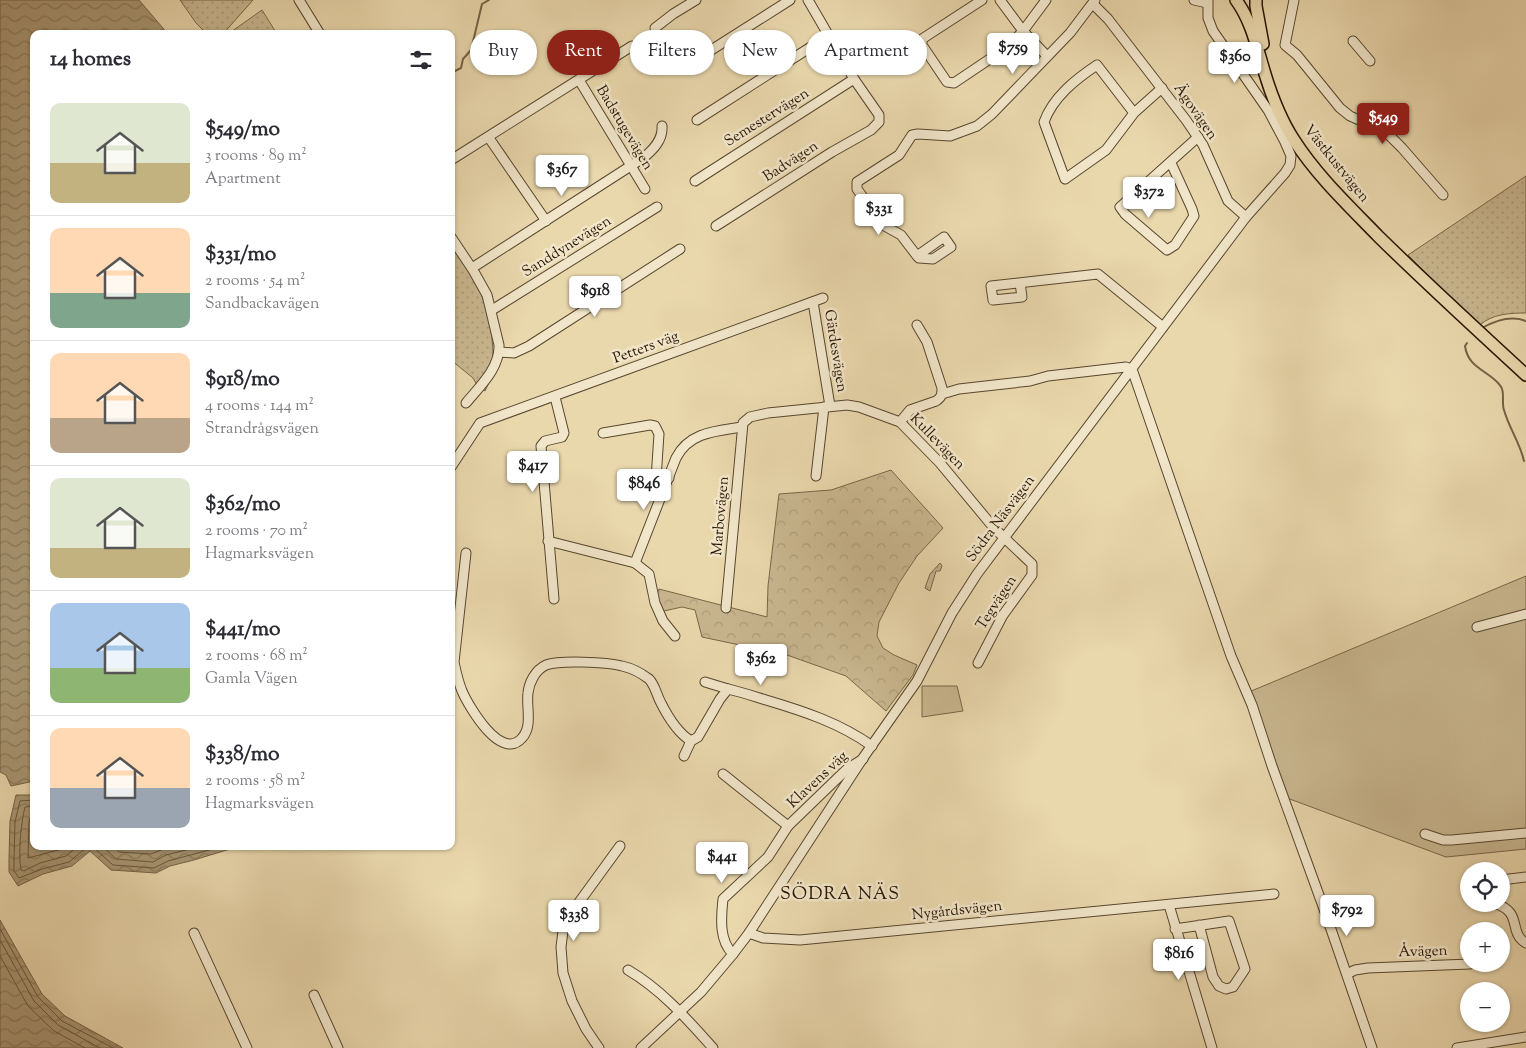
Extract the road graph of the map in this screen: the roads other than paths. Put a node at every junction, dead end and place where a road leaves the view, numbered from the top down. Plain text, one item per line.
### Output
1 (299, 0) edge
2 (696, 0) edge
3 (790, 0) edge
4 (808, 0) edge
5 (982, 0) edge
6 (1000, 0) edge
7 (1046, 0) edge
8 (1194, 0) edge
9 (1236, 0) edge
10 (1256, 0) edge
11 (1294, 0) edge
12 (1208, 1) edge
13 (1094, 2) edge
14 (656, 28) dead end
15 (318, 30) edge
16 (825, 30) edge
17 (1023, 31) junction
18 (1353, 41) dead end
19 (630, 47) edge
20 (714, 48) edge
21 (806, 50) edge
22 (1047, 56) junction
23 (1370, 61) dead end
24 (851, 75) edge
25 (579, 80) junction
26 (854, 80) junction
27 (1162, 88) junction
28 (1134, 113) junction
29 (696, 120) dead end
30 (662, 126) dead end
31 (1198, 137) junction
32 (488, 138) junction
33 (455, 158) edge
34 (1171, 163) junction
35 (630, 167) junction
36 (695, 181) dead end
37 (645, 189) dead end
38 (1443, 195) dead end
39 (657, 207) dead end
40 (1246, 217) junction
41 (546, 221) junction
42 (716, 226) dead end
43 (455, 243) edge
44 (680, 249) dead end
45 (917, 256) dead end
46 (472, 268) junction
47 (1417, 274) junction
48 (1020, 283) dead end
49 (823, 298) dead end
50 (813, 302) junction
51 (492, 310) junction
52 (917, 325) dead end
53 (1163, 327) junction
54 (499, 352) junction
55 (1131, 369) junction
56 (1526, 375) edge
57 (942, 394) junction
58 (555, 397) junction
59 (466, 403) dead end
60 (827, 406) junction
61 (900, 422) junction
62 (742, 427) junction
63 (603, 432) dead end
64 (455, 461) edge
65 (816, 476) dead end
66 (669, 478) junction
67 (1004, 539) junction
68 (548, 541) junction
69 (466, 553) dead end
70 (635, 563) junction
71 (554, 600) dead end
72 (726, 608) dead end
73 (1526, 614) edge
74 (1477, 627) dead end
75 (675, 636) dead end
76 (455, 653) edge
77 (978, 663) dead end
78 (455, 668) edge
79 (705, 682) dead end
80 (728, 689) junction
81 (692, 741) junction
82 (872, 746) junction
83 (684, 756) dead end
84 (863, 758) junction
85 (722, 774) dead end
86 (788, 826) junction
87 (1526, 833) edge
88 (1425, 834) dead end
89 (620, 846) dead end
90 (1526, 877) edge
91 (1510, 879) edge
92 (1274, 894) dead end
93 (1169, 905) junction
94 (1510, 912) edge
95 (1199, 925) junction
96 (1176, 929) junction
97 (194, 933) dead end
98 (748, 933) junction
99 (1526, 943) edge
100 (733, 954) junction
101 (1460, 964) edge
102 (628, 970) dead end
103 (1347, 974) junction
104 (314, 995) dead end
105 (680, 1012) junction
106 (1526, 1037) edge
107 (247, 1048) edge
108 (338, 1048) edge
109 (599, 1048) edge
110 (641, 1048) edge
111 (713, 1048) edge
112 (1212, 1048) edge
113 (1372, 1048) edge
114 (1457, 1048) edge

1 - 15 street
2 - 14 street
3 - 20 street
4 - 16 street
5 - 17 street
6 - 17 street
7 - 17 street
8 - 12 street
9 - 47 main road, Västkustvägen
10 - 47 main road, Västkustvägen
11 - 38 street
12 - 40 street, Södra Näsvägen
13 - 22 street
13 - 27 street, Ägovägen
17 - 22 street
18 - 23 street
19 - 25 street
21 - 29 street
22 - 45 street
24 - 26 street
25 - 32 street
25 - 35 street, Badstugevägen
26 - 36 street, Semestervägen
26 - 42 street, Badvägen
27 - 28 street
27 - 31 street, Ägovägen
28 - 28 street
30 - 35 street
31 - 34 street
31 - 40 street, Ägovägen
32 - 33 street
32 - 41 street
34 - 34 street
35 - 37 street, Badstugevägen
35 - 41 street
39 - 51 street, Sanddynevägen
40 - 53 street, Södra Näsvägen
41 - 46 street
43 - 46 street
44 - 54 street
46 - 51 street
47 - 56 main road, Västkustvägen
48 - 53 street
49 - 50 street, Petters väg
50 - 58 street, Petters väg
50 - 60 street, Gärdesvägen
51 - 54 street
52 - 57 street
53 - 55 street, Södra Näsvägen
54 - 59 street
55 - 57 street
55 - 67 street, Södra Näsvägen
55 - 103 street
57 - 61 street
58 - 64 street, Petters väg
58 - 68 street
60 - 61 street, Kullevägen
60 - 62 street, Kullevägen
60 - 65 street, Gärdesvägen
61 - 67 street, Kullevägen
62 - 66 street
62 - 72 street, Marbovägen
63 - 66 street
66 - 70 street
67 - 77 street, Tegvägen
67 - 82 street, Södra Näsvägen
68 - 70 street
68 - 71 street
69 - 76 street
70 - 75 street
73 - 74 street
78 - 81 street
79 - 80 street
80 - 81 street
80 - 82 street
81 - 83 street
82 - 84 street, Södra Näsvägen
84 - 86 street, Klavens väg
84 - 98 street, Södra Näsvägen
85 - 86 street, Klavens väg
86 - 100 street
87 - 88 street
89 - 109 street
90 - 91 street
92 - 93 street, Nygårdsvägen
93 - 96 street
93 - 98 street, Nygårdsvägen
94 - 99 street
95 - 95 street
95 - 96 street
96 - 112 street
97 - 107 street
98 - 100 street, Södra Näsvägen
100 - 105 street, Södra Näsvägen
101 - 103 street, Åvägen
102 - 105 street
103 - 113 street
104 - 108 street
105 - 110 street, Södra Näsvägen
105 - 111 street
106 - 114 street

